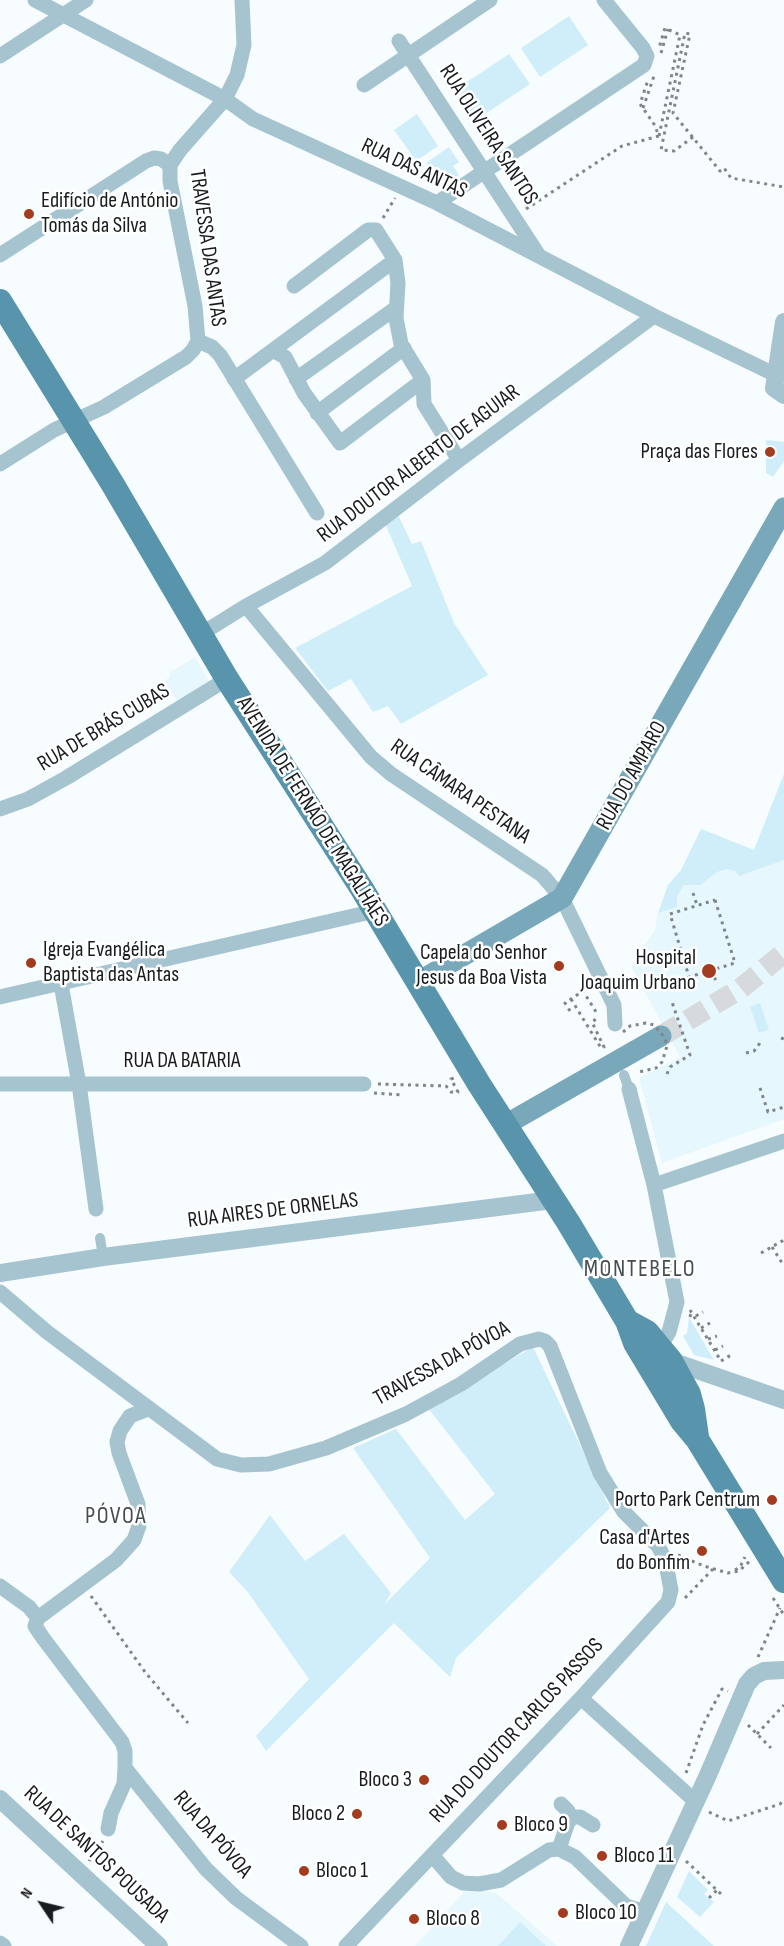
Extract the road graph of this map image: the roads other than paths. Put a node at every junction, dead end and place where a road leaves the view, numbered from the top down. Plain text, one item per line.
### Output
1 (35, 0) edge
2 (86, 0) edge
3 (242, 0) edge
4 (490, 0) edge
5 (604, 0) edge
6 (64, 14) junction
7 (404, 47) junction
8 (0, 56) edge
9 (364, 85) dead end
10 (225, 99) junction
11 (170, 165) junction
12 (484, 172) junction
13 (437, 203) junction
14 (0, 255) edge
15 (538, 255) junction
16 (395, 260) junction
17 (294, 286) dead end
18 (0, 301) edge
19 (396, 308) junction
20 (654, 316) junction
21 (784, 322) edge
22 (198, 341) junction
23 (404, 348) junction
24 (274, 351) junction
25 (776, 375) junction
26 (234, 379) junction
27 (296, 379) junction
28 (423, 380) junction
29 (784, 395) edge
30 (316, 413) junction
31 (75, 422) junction
32 (459, 460) junction
33 (0, 464) edge
34 (784, 508) edge
35 (317, 513) dead end
36 (246, 606) junction
37 (201, 634) junction
38 (227, 679) junction
39 (0, 809) edge
40 (562, 898) junction
41 (375, 910) junction
42 (418, 982) junction
43 (61, 984) junction
44 (0, 997) edge
45 (619, 1028) road end
46 (661, 1036) tunnel mouth
47 (627, 1082) dead end
48 (0, 1084) edge
49 (79, 1084) junction
50 (372, 1084) road end
51 (504, 1125) junction
52 (784, 1141) edge
53 (654, 1185) junction
54 (553, 1200) junction
55 (97, 1216) dead end
56 (100, 1238) dead end
57 (103, 1257) junction
58 (0, 1273) edge
59 (0, 1292) edge
60 (627, 1321) junction
61 (666, 1354) junction
62 (784, 1400) edge
63 (148, 1409) junction
64 (697, 1439) junction
65 (784, 1581) edge
66 (0, 1586) edge
67 (668, 1602) joint
68 (39, 1618) junction
69 (784, 1670) edge
70 (580, 1698) junction
71 (125, 1767) junction
72 (0, 1799) edge
73 (561, 1804) dead end
74 (702, 1807) junction
75 (569, 1821) junction
76 (593, 1825) dead end
77 (108, 1828) road end
78 (559, 1849) junction
79 (432, 1855) junction
80 (645, 1912) junction
81 (0, 1943) edge
82 (4, 1946) edge
83 (159, 1946) edge
84 (301, 1946) edge
85 (346, 1946) edge
86 (629, 1946) edge

1 - 6 street, RUA DAS ANTAS
2 - 6 street
3 - 10 street, TRAVESSA DAS ANTAS
4 - 7 street
5 - 12 street
6 - 8 street
6 - 10 street, RUA DAS ANTAS
7 - 9 street
7 - 12 street, RUA OLIVEIRA SANTOS
10 - 11 street, TRAVESSA DAS ANTAS
10 - 13 street, RUA DAS ANTAS
11 - 14 street
11 - 22 street, TRAVESSA DAS ANTAS
12 - 13 street
12 - 15 street, RUA OLIVEIRA SANTOS
13 - 15 street, RUA DAS ANTAS
15 - 20 street, RUA DAS ANTAS
16 - 17 street
16 - 19 street
16 - 24 street
18 - 31 main road, AVENIDA DE FERNÃO DE MAGALHÃES
19 - 23 street
19 - 27 street
20 - 25 street, RUA DAS ANTAS
20 - 32 street, RUA DOUTOR ALBERTO DE AGUIAR
21 - 25 street
22 - 26 street
22 - 31 street, TRAVESSA DAS ANTAS
23 - 28 street
23 - 30 street
24 - 26 street
24 - 27 street
25 - 29 street
26 - 35 street
27 - 30 street
28 - 30 street
28 - 32 street
31 - 33 street, TRAVESSA DAS ANTAS
31 - 37 main road, AVENIDA DE FERNÃO DE MAGALHÃES
32 - 36 street, RUA DOUTOR ALBERTO DE AGUIAR
34 - 40 main road, RUA DO AMPARO
36 - 37 street, RUA DOUTOR ALBERTO DE AGUIAR
36 - 40 street, RUA CÂMARA PESTANA
37 - 38 main road, AVENIDA DE FERNÃO DE MAGALHÃES
38 - 39 street, RUA DE BRÁS CUBAS
38 - 41 main road, AVENIDA DE FERNÃO DE MAGALHÃES
40 - 42 main road
40 - 45 street, RUA CÂMARA PESTANA
41 - 42 main road, AVENIDA DE FERNÃO DE MAGALHÃES
41 - 43 street
42 - 51 main road, AVENIDA DE FERNÃO DE MAGALHÃES
43 - 44 street
43 - 49 street
46 - 51 main road
47 - 53 street
48 - 49 street, RUA DA BATARIA
49 - 50 street, RUA DA BATARIA
49 - 55 street
51 - 54 main road, AVENIDA DE FERNÃO DE MAGALHÃES
52 - 53 street
53 - 61 street
54 - 57 street, RUA AIRES DE ORNELAS
54 - 60 main road, AVENIDA DE FERNÃO DE MAGALHÃES
56 - 57 street
57 - 58 street, RUA AIRES DE ORNELAS
59 - 63 street, TRAVESSA DA PÓVOA
60 - 61 main road, AVENIDA DE FERNÃO DE MAGALHÃES
60 - 64 main road, AVENIDA DE FERNÃO DE MAGALHÃES
61 - 62 street
61 - 64 main road, AVENIDA DE FERNÃO DE MAGALHÃES
63 - 67 street, TRAVESSA DA PÓVOA
63 - 68 street
64 - 65 main road, AVENIDA DE FERNÃO DE MAGALHÃES
66 - 68 street
67 - 70 street, RUA DO DOUTOR CARLOS PASSOS
68 - 71 street, RUA DA PÓVOA
69 - 74 street
70 - 74 street
70 - 79 street, RUA DO DOUTOR CARLOS PASSOS
71 - 77 street, RUA DA PÓVOA
71 - 84 street, RUA DA PÓVOA
72 - 83 street, RUA DE SANTOS POUSADA
73 - 75 street
74 - 80 street
75 - 76 street
75 - 78 street
78 - 79 street
78 - 80 street
79 - 85 street, RUA DO DOUTOR CARLOS PASSOS
80 - 86 street
81 - 82 street

